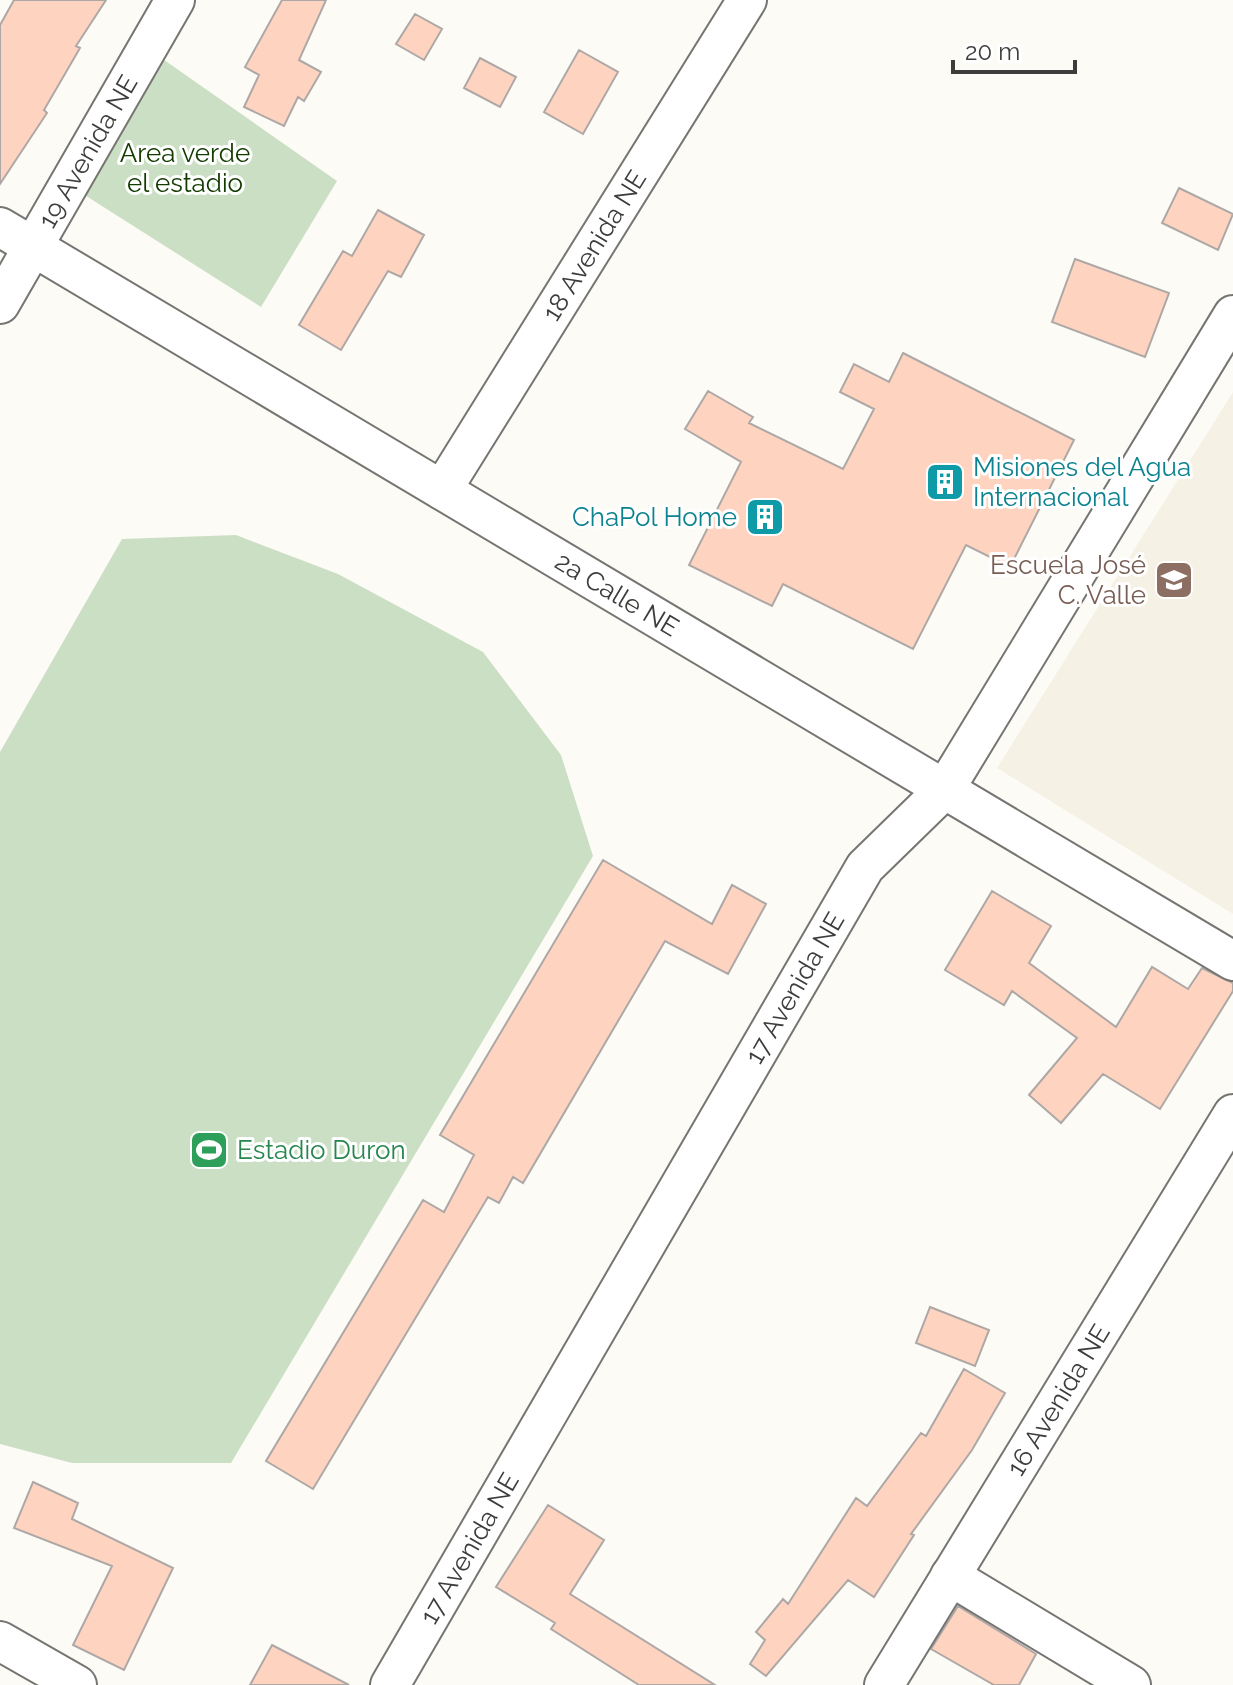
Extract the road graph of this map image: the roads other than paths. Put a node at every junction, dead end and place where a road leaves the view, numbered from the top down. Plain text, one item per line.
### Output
1 (175, 0) edge
2 (747, 0) edge
3 (0, 227) edge
4 (33, 247) junction
5 (0, 304) edge
6 (1233, 315) edge
7 (442, 490) junction
8 (945, 789) junction
9 (1233, 961) edge
10 (1233, 1114) edge
11 (950, 1576) junction
12 (0, 1641) edge
13 (77, 1685) edge
14 (390, 1685) edge
15 (884, 1685) edge
16 (1131, 1685) edge

1 - 4 street, 19 Avenida NE
2 - 7 street, 18 Avenida NE
3 - 4 street, 2a Calle NE
4 - 5 street, 19 Avenida NE
4 - 7 street, 2a Calle NE
6 - 8 street, 17 Avenida NE
7 - 8 street, 2a Calle NE
8 - 9 street, 2a Calle NE
8 - 14 street, 17 Avenida NE
10 - 11 street, 16 Avenida NE
11 - 15 street, 16 Avenida NE
11 - 16 street
12 - 13 street

